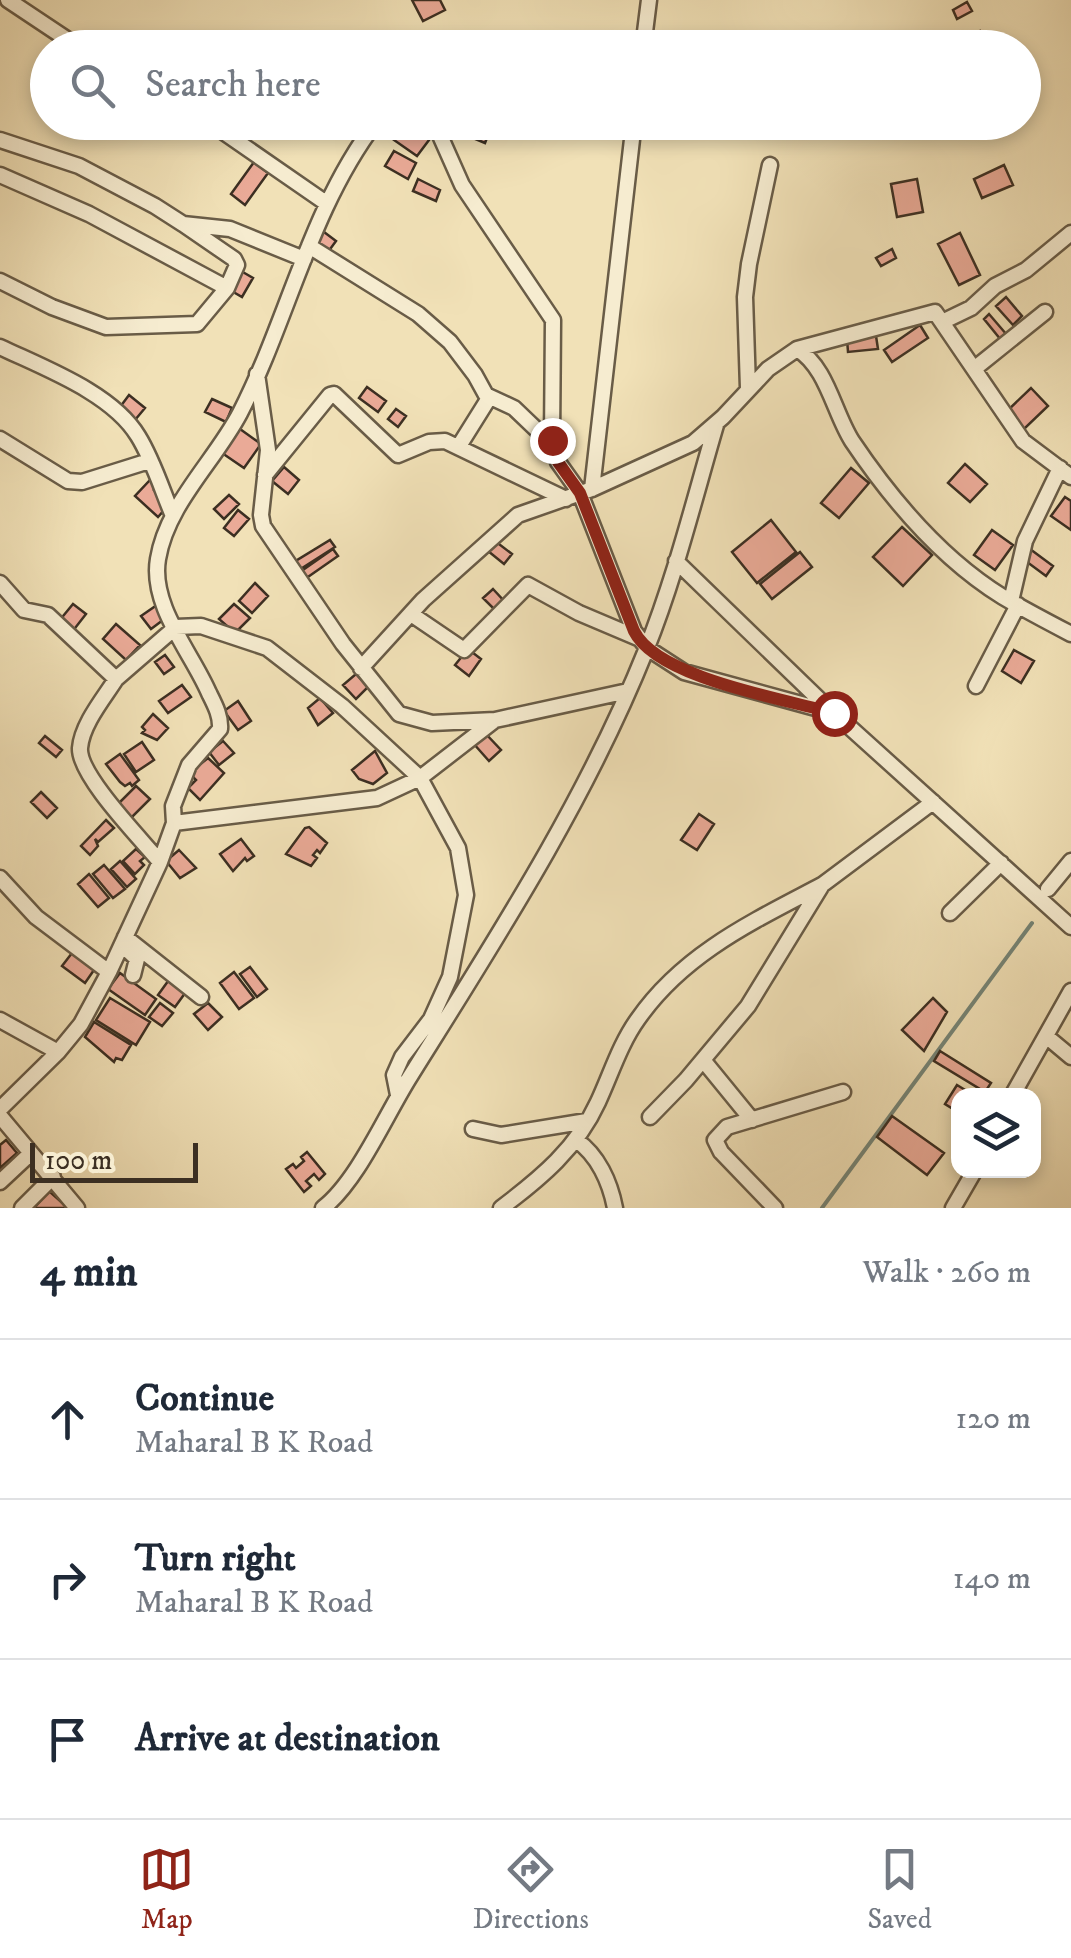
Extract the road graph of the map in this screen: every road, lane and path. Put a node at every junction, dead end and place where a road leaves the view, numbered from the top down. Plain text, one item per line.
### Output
1 (8, 0) edge
2 (648, 0) edge
3 (53, 30) edge
4 (645, 30) edge
5 (0, 140) edge
6 (236, 140) edge
7 (365, 140) edge
8 (442, 140) edge
9 (631, 140) edge
10 (770, 165) dead end
11 (0, 175) edge
12 (326, 203) junction
13 (183, 224) junction
14 (1071, 233) edge
15 (306, 253) junction
16 (0, 281) edge
17 (227, 288) junction
18 (1046, 312) dead end
19 (942, 322) junction
20 (0, 346) edge
21 (797, 350) junction
22 (974, 369) junction
23 (256, 372) junction
24 (748, 388) junction
25 (489, 398) junction
26 (716, 424) junction
27 (538, 431) dead end
28 (0, 439) edge
29 (459, 446) junction
30 (150, 461) junction
31 (1065, 473) edge
32 (265, 475) junction
33 (580, 494) junction
34 (173, 516) junction
35 (676, 560) junction
36 (0, 583) edge
37 (1014, 603) junction
38 (411, 614) junction
39 (176, 627) junction
40 (1071, 634) edge
41 (642, 643) junction
42 (361, 668) junction
43 (116, 679) junction
44 (976, 686) dead end
45 (628, 691) junction
46 (834, 713) junction
47 (494, 720) junction
48 (420, 778) junction
49 (933, 802) junction
50 (174, 823) junction
51 (1071, 861) edge
52 (160, 862) junction
53 (1001, 863) junction
54 (0, 878) edge
55 (822, 884) junction
56 (1048, 890) dead end
57 (950, 913) dead end
58 (1071, 927) edge
59 (123, 941) junction
60 (109, 972) junction
61 (133, 976) dead end
62 (1071, 991) edge
63 (201, 997) dead end
64 (0, 1020) edge
65 (1046, 1036) junction
66 (58, 1052) junction
67 (1071, 1057) edge
68 (703, 1060) junction
69 (1017, 1088) edge
70 (843, 1092) dead end
71 (398, 1095) junction
72 (0, 1112) edge
73 (650, 1117) dead end
74 (752, 1120) junction
75 (588, 1121) junction
76 (473, 1129) dead end
77 (576, 1140) junction
78 (32, 1153) junction
79 (53, 1178) junction
80 (971, 1178) edge
81 (0, 1182) edge
82 (22, 1208) edge
83 (77, 1208) edge
84 (323, 1208) edge
85 (501, 1208) edge
86 (615, 1208) edge
87 (775, 1208) edge
88 (954, 1208) edge

1 - 3 street
2 - 4 street
5 - 13 street
6 - 12 street
7 - 12 street
8 - 33 street
9 - 33 street
10 - 24 street
11 - 17 street
12 - 15 street
13 - 15 street
13 - 17 street
14 - 19 street
15 - 23 street
15 - 25 street
16 - 17 street
18 - 22 street
19 - 21 street
19 - 22 street
20 - 30 street
21 - 24 street
21 - 37 street
22 - 31 street
23 - 32 street
23 - 34 street
24 - 26 street
25 - 27 street
25 - 29 street
26 - 33 street
26 - 35 street
28 - 30 street
29 - 32 street
29 - 33 street
30 - 34 street
31 - 37 street
32 - 42 street
33 - 38 street
33 - 41 street
34 - 39 street
35 - 41 street
35 - 46 street
36 - 43 street
37 - 40 street
37 - 44 street
38 - 41 street
38 - 42 street
39 - 43 street
39 - 48 street
39 - 50 street
41 - 45 street
41 - 46 street
42 - 47 street
43 - 52 street
45 - 47 street
45 - 71 street
46 - 49 street
47 - 48 street
48 - 50 street
48 - 71 street
49 - 53 street
49 - 55 street
50 - 52 street
51 - 56 street
52 - 59 street
53 - 57 street
53 - 58 street
54 - 60 street
55 - 68 street
55 - 75 street
59 - 60 street
59 - 61 street
59 - 63 street
60 - 66 street
62 - 65 street
64 - 66 street
65 - 67 street
65 - 69 street
66 - 72 street
68 - 73 street
68 - 74 street
70 - 74 street
71 - 84 street
72 - 78 street
74 - 87 street
75 - 76 street
75 - 77 street
77 - 85 street
77 - 86 street
78 - 79 street
78 - 81 street
79 - 82 street
79 - 83 street
80 - 88 street

